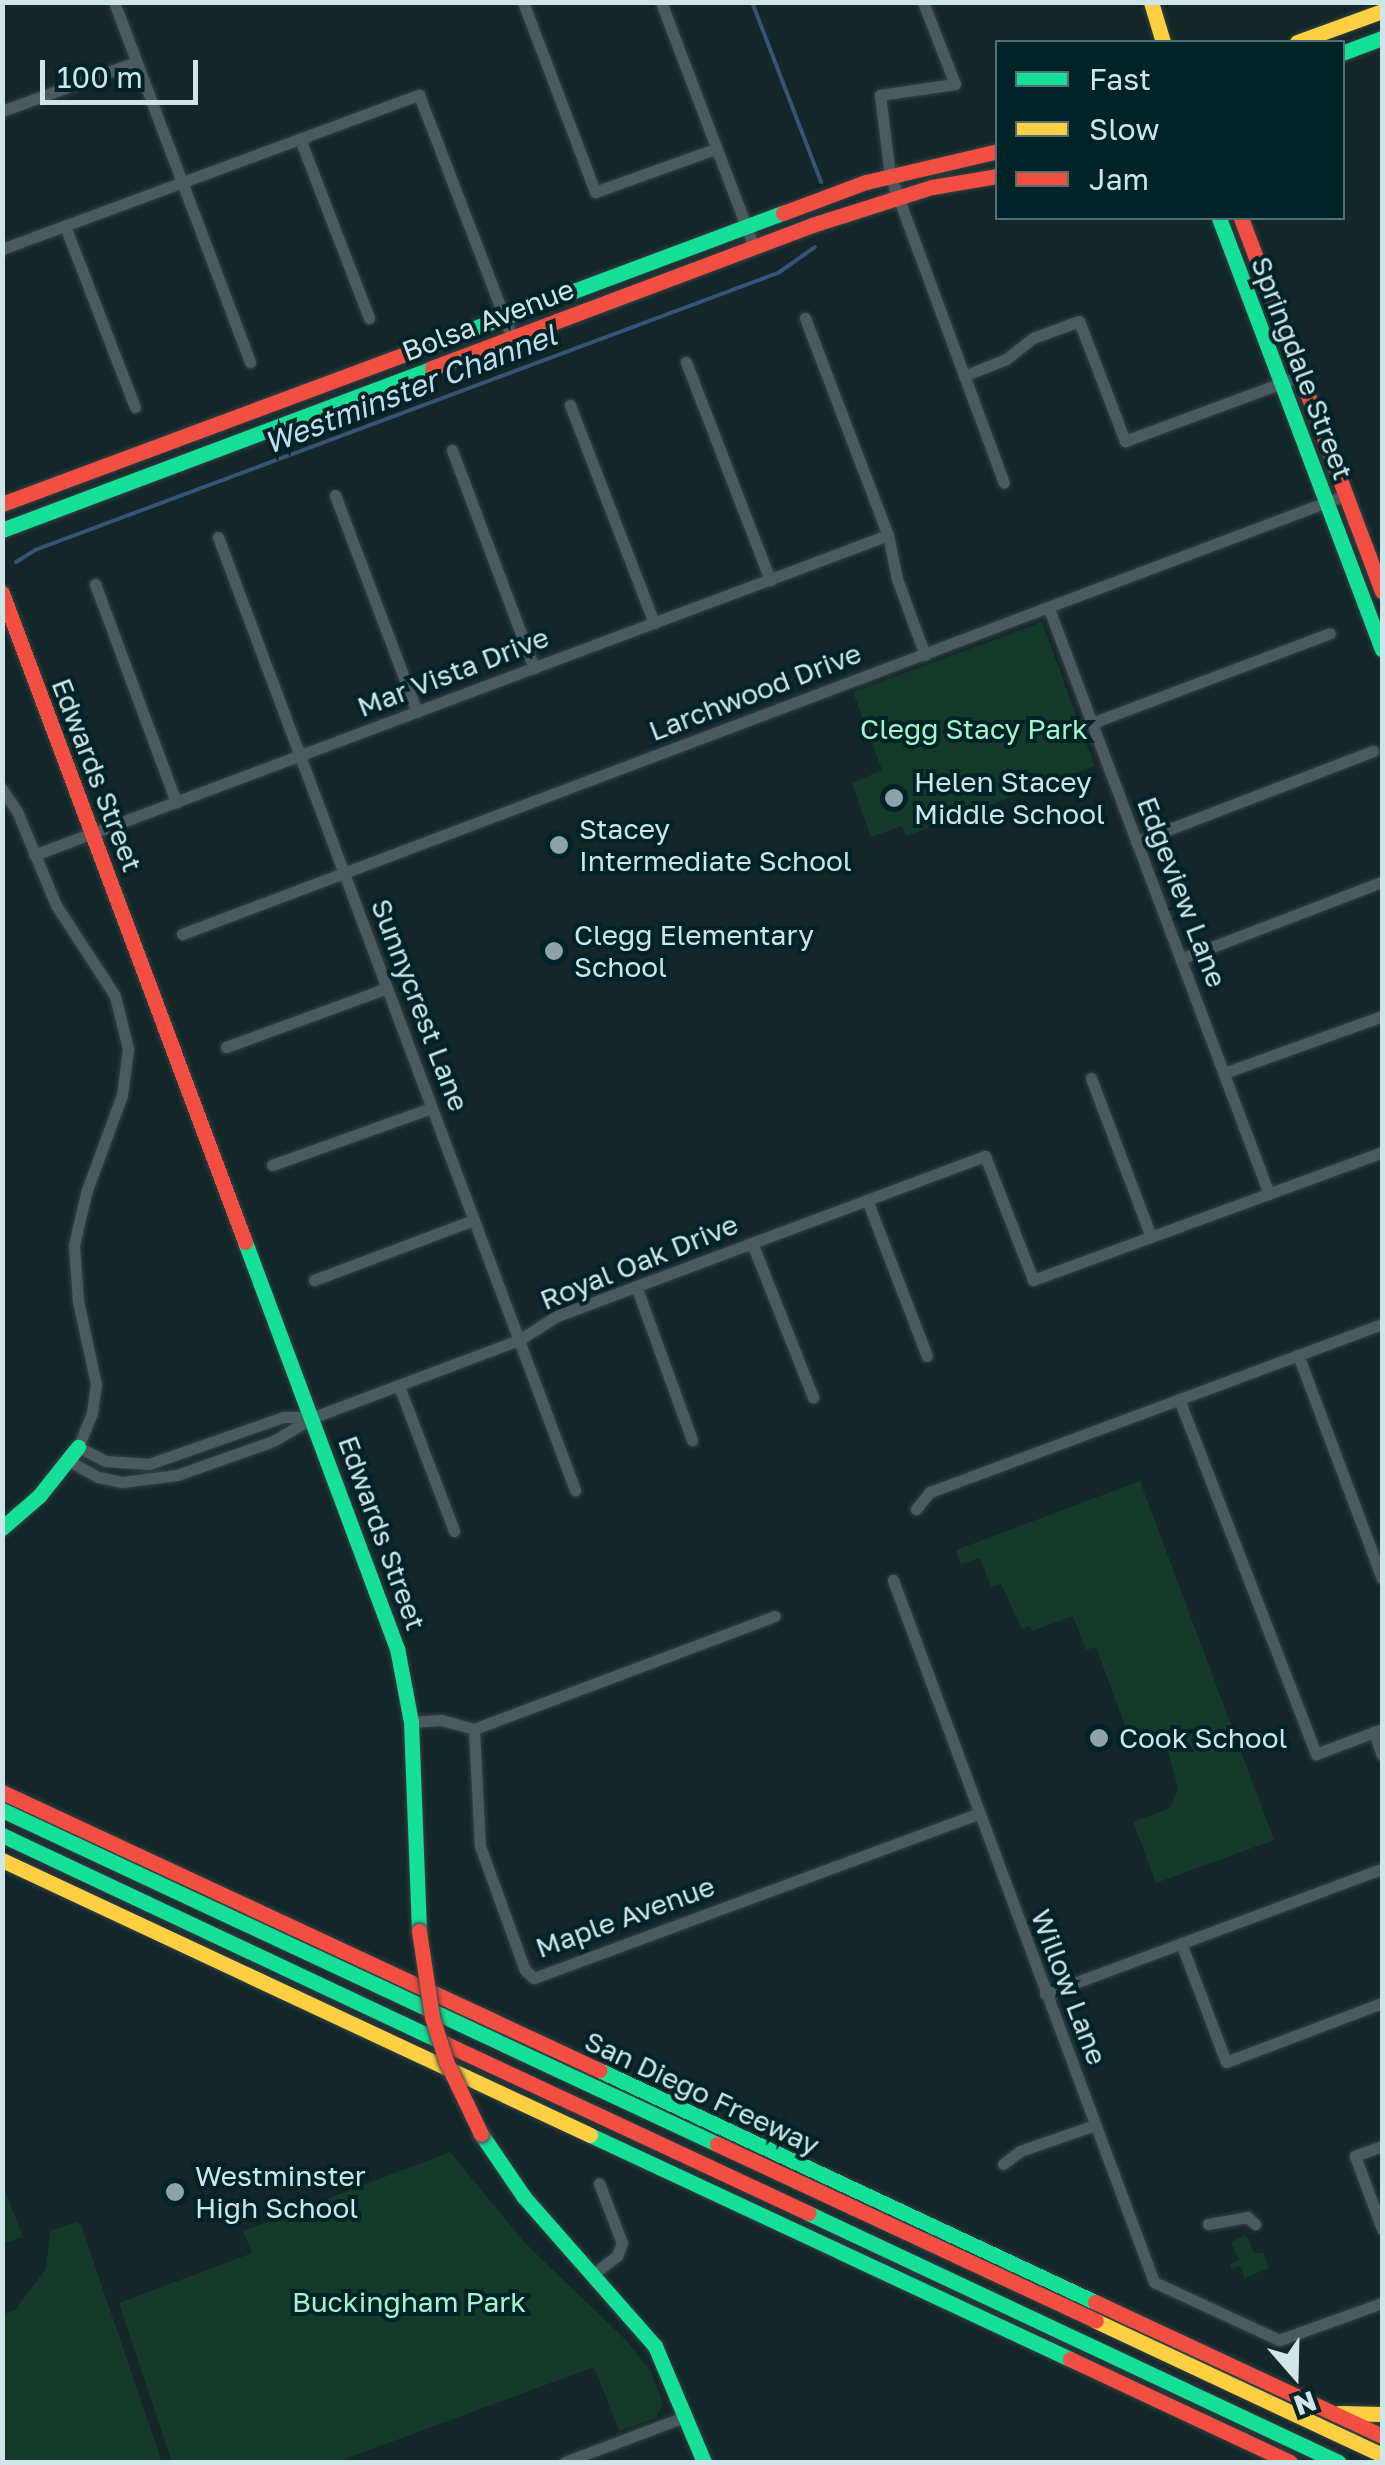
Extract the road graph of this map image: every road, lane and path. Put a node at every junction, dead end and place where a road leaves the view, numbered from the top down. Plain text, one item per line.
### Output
1 (114, 2) edge
2 (524, 2) edge
3 (661, 2) edge
4 (923, 2) edge
5 (1151, 2) edge
6 (1382, 10) edge
7 (1382, 38) edge
8 (1162, 40) edge
9 (1302, 40) edge
10 (1345, 52) edge
11 (136, 62) junction
12 (2, 111) edge
13 (300, 139) junction
14 (715, 149) junction
15 (995, 152) edge
16 (890, 176) junction
17 (995, 177) edge
18 (182, 182) junction
19 (895, 197) junction
20 (1219, 220) edge
21 (1242, 220) edge
22 (65, 226) junction
23 (746, 226) junction
24 (754, 246) junction
25 (2, 249) edge
26 (504, 317) junction
27 (369, 318) dead end
28 (804, 318) dead end
29 (512, 337) junction
30 (250, 362) dead end
31 (686, 362) dead end
32 (964, 376) junction
33 (1301, 376) junction
34 (1282, 384) junction
35 (570, 405) dead end
36 (135, 407) dead end
37 (452, 450) dead end
38 (1004, 483) dead end
39 (335, 495) dead end
40 (1345, 495) junction
41 (2, 504) edge
42 (1327, 504) junction
43 (2, 530) edge
44 (888, 535) junction
45 (218, 538) dead end
46 (770, 580) junction
47 (95, 584) dead end
48 (1382, 592) edge
49 (2, 593) edge
50 (1049, 609) junction
51 (654, 623) junction
52 (1330, 634) dead end
53 (1382, 649) edge
54 (925, 655) junction
55 (534, 668) junction
56 (416, 712) junction
57 (1092, 722) junction
58 (1373, 751) dead end
59 (300, 756) junction
60 (2, 788) edge
61 (176, 802) junction
62 (92, 833) junction
63 (1136, 842) junction
64 (34, 854) junction
65 (344, 873) junction
66 (1382, 882) edge
67 (182, 934) dead end
68 (1181, 959) junction
69 (386, 988) junction
70 (1382, 1016) edge
71 (226, 1047) dead end
72 (1224, 1073) junction
73 (1090, 1078) dead end
74 (432, 1108) junction
75 (1382, 1152) edge
76 (272, 1165) dead end
77 (1269, 1194) junction
78 (867, 1200) junction
79 (474, 1220) junction
80 (1152, 1237) junction
81 (752, 1243) junction
82 (314, 1280) dead end
83 (636, 1286) junction
84 (1382, 1324) edge
85 (518, 1340) junction
86 (1298, 1355) junction
87 (927, 1356) dead end
88 (399, 1386) junction
89 (813, 1397) dead end
90 (1179, 1399) junction
91 (314, 1417) junction
92 (692, 1440) dead end
93 (74, 1454) junction
94 (574, 1490) dead end
95 (916, 1509) dead end
96 (2, 1528) edge
97 (454, 1531) dead end
98 (1382, 1578) edge
99 (893, 1580) dead end
100 (774, 1616) dead end
101 (411, 1722) junction
102 (474, 1729) junction
103 (1378, 1731) edge
104 (1382, 1755) edge
105 (2, 1792) edge
106 (2, 1810) edge
107 (978, 1814) junction
108 (2, 1835) edge
109 (2, 1860) edge
110 (1382, 1869) edge
111 (1181, 1943) junction
112 (1045, 1994) junction
113 (1382, 2003) edge
114 (1095, 2125) junction
115 (1382, 2146) edge
116 (1003, 2164) dead end
117 (599, 2183) dead end
118 (1208, 2224) dead end
119 (1255, 2224) dead end
120 (1382, 2229) edge
121 (593, 2274) junction
122 (1382, 2304) edge
123 (1096, 2372) junction
124 (1328, 2412) junction
125 (1382, 2414) edge
126 (687, 2416) junction
127 (1382, 2436) edge
128 (1382, 2455) edge
129 (565, 2462) edge
130 (704, 2462) edge
131 (1260, 2462) edge
132 (1290, 2462) edge
133 (1338, 2462) edge

1 - 11 street
2 - 14 street
3 - 14 street
4 - 16 street
5 - 8 main road
6 - 9 main road
7 - 10 main road
11 - 12 street
11 - 18 street
13 - 18 street
13 - 26 street
13 - 27 street
14 - 23 street
15 - 16 main road, Bolsa Avenue
16 - 19 street
16 - 23 main road, Bolsa Avenue
17 - 19 main road, Bolsa Avenue
18 - 22 street
18 - 30 street
19 - 24 main road, Bolsa Avenue
19 - 32 street
20 - 34 main road, Springdale Street
21 - 33 main road, Springdale Street
22 - 25 street
22 - 36 street
23 - 24 street
23 - 26 main road, Bolsa Avenue
24 - 29 main road, Bolsa Avenue
26 - 29 street
26 - 41 main road, Bolsa Avenue
28 - 44 street
29 - 43 main road, Bolsa Avenue
31 - 46 street
32 - 34 street
32 - 38 street
33 - 34 street
33 - 40 main road, Springdale Street
34 - 42 main road, Springdale Street
35 - 51 street
37 - 55 street
39 - 56 street
40 - 42 street, Larchwood Drive
40 - 48 main road, Springdale Street
42 - 50 street, Larchwood Drive
42 - 53 main road, Springdale Street
44 - 46 street, Mar Vista Drive
44 - 54 street
45 - 59 street, Sunnycrest Lane
46 - 51 street, Mar Vista Drive
47 - 61 street
49 - 62 main road, Edwards Street
50 - 54 street, Larchwood Drive
50 - 57 street, Edgeview Lane
51 - 55 street, Mar Vista Drive
52 - 57 street
54 - 65 street, Larchwood Drive
55 - 56 street, Mar Vista Drive
56 - 59 street, Mar Vista Drive
57 - 63 street, Edgeview Lane
58 - 63 street
59 - 61 street, Mar Vista Drive
59 - 65 street, Sunnycrest Lane
60 - 64 street
61 - 62 street, Mar Vista Drive
62 - 64 street, Mar Vista Drive
62 - 91 main road, Edwards Street
63 - 68 street, Edgeview Lane
64 - 93 street
65 - 67 street, Larchwood Drive
65 - 69 street, Sunnycrest Lane
66 - 68 street
68 - 72 street, Edgeview Lane
69 - 71 street
69 - 74 street, Sunnycrest Lane
70 - 72 street
72 - 77 street, Edgeview Lane
73 - 80 street
74 - 76 street
74 - 79 street, Sunnycrest Lane
75 - 77 street
77 - 80 street
78 - 80 street, Royal Oak Drive
78 - 81 street, Royal Oak Drive
78 - 87 street
79 - 82 street
79 - 85 street, Sunnycrest Lane
81 - 83 street, Royal Oak Drive
81 - 89 street
83 - 85 street, Royal Oak Drive
83 - 92 street
84 - 86 street
85 - 88 street, Royal Oak Drive
85 - 94 street, Sunnycrest Lane
86 - 90 street
86 - 98 street
88 - 91 street, Royal Oak Drive
88 - 97 street
90 - 95 street
90 - 103 street
91 - 93 street
91 - 93 street
91 - 101 main road, Edwards Street
93 - 96 main road
99 - 107 street, Willow Lane
100 - 102 street
101 - 102 street
101 - 121 main road, Edwards Street, bridge
102 - 107 street, Maple Avenue
103 - 104 street
105 - 124 main road, San Diego Freeway
106 - 128 main road
107 - 112 street, Willow Lane
108 - 133 main road
109 - 123 main road
110 - 111 street
111 - 112 street
111 - 113 street
112 - 114 street, Willow Lane
114 - 116 street
114 - 122 street, Willow Lane
115 - 120 street
117 - 121 street
118 - 119 street
121 - 126 main road, Edwards Street
123 - 131 main road
123 - 132 main road
124 - 125 main road
124 - 127 main road, San Diego Freeway
126 - 129 street
126 - 130 main road, Edwards Street

